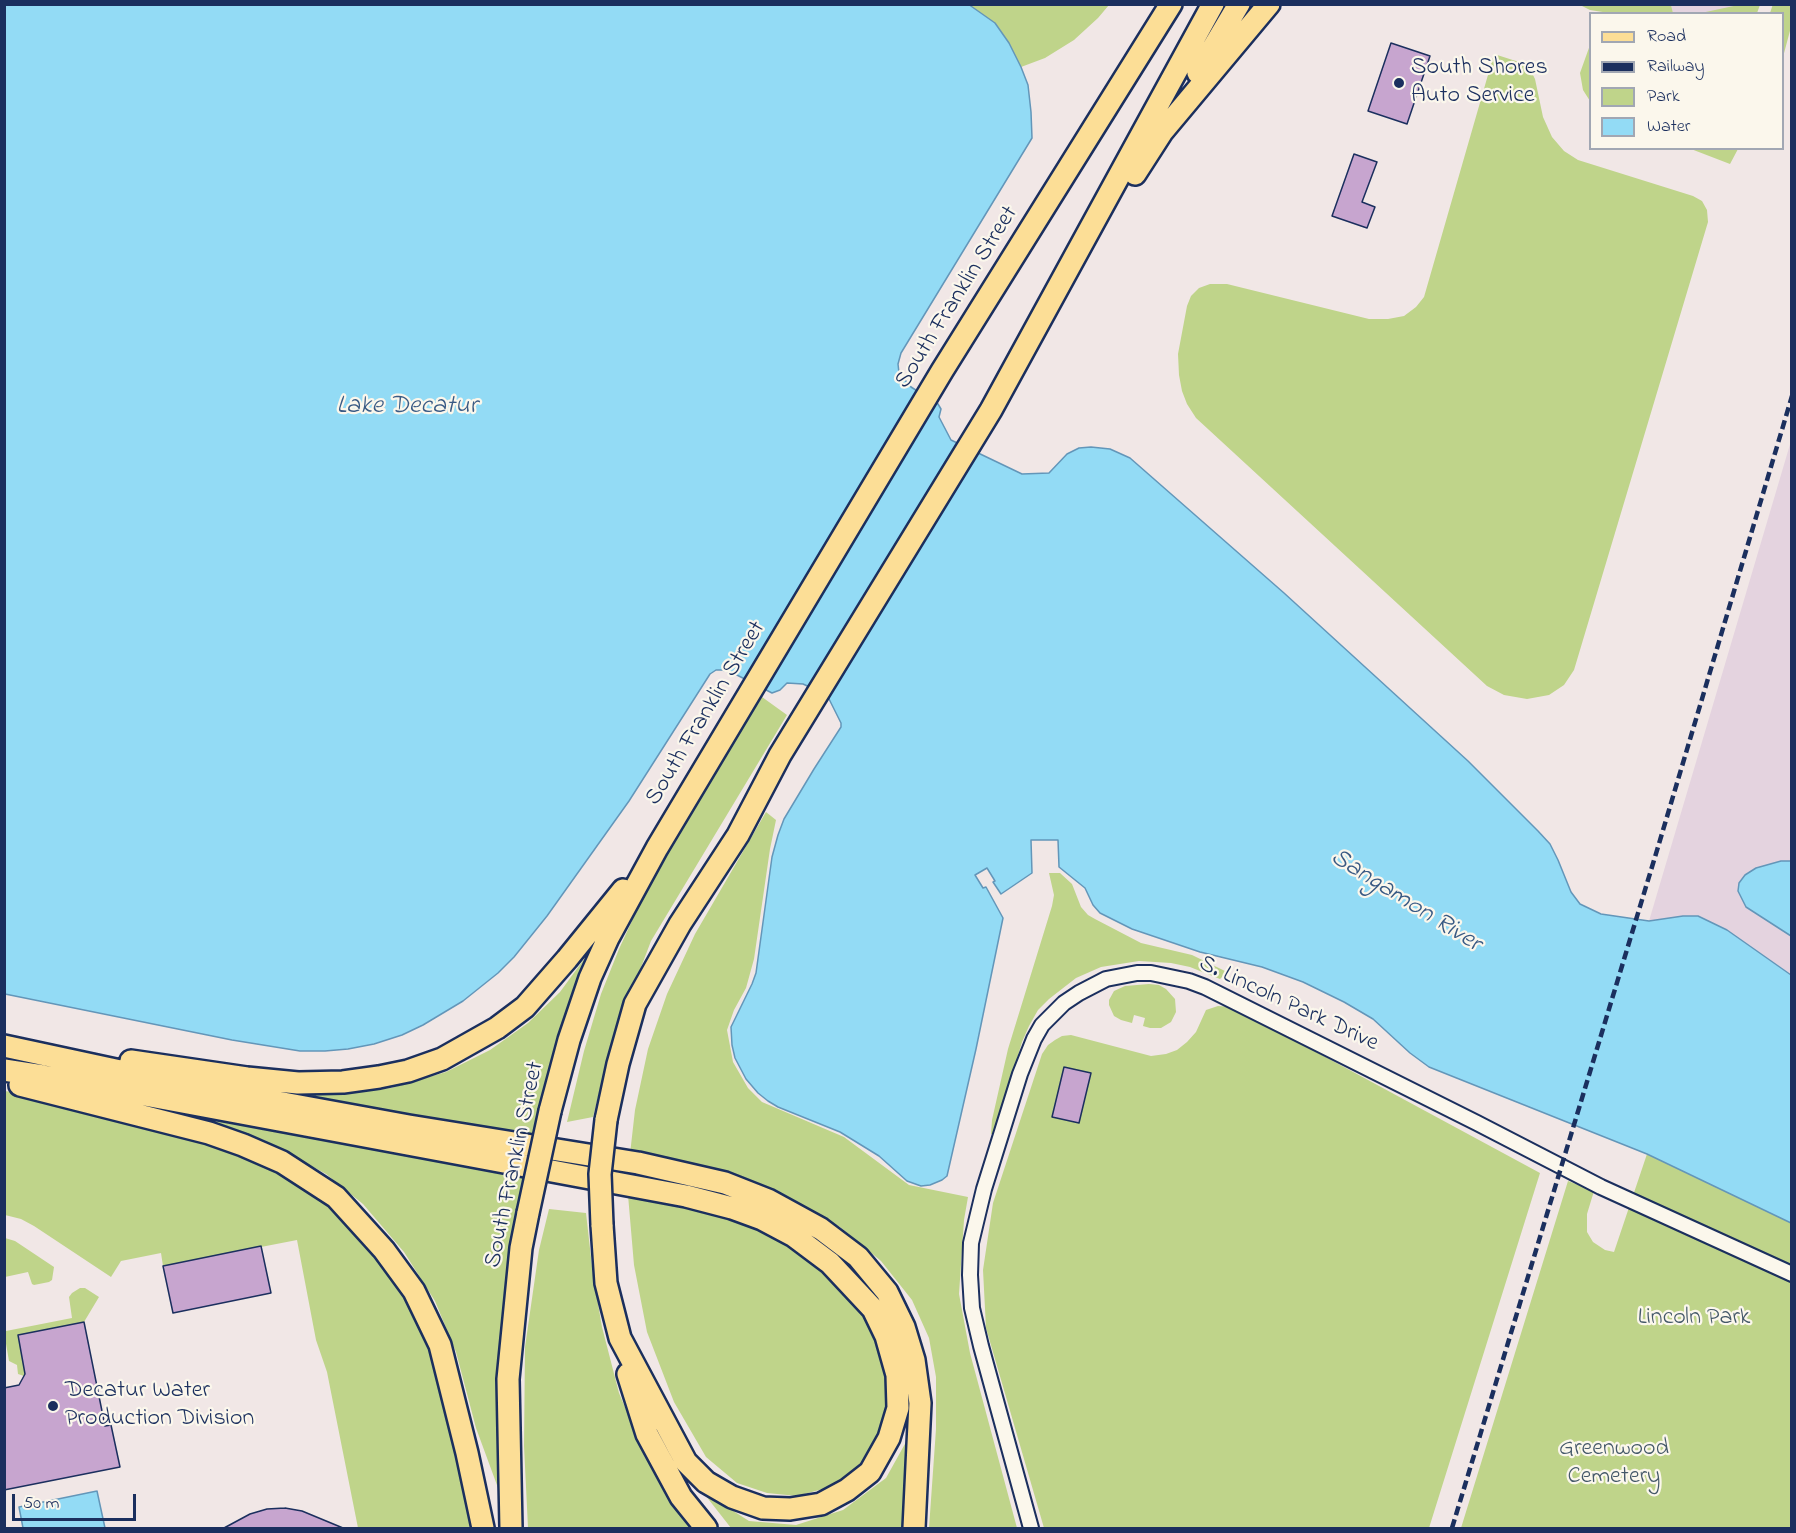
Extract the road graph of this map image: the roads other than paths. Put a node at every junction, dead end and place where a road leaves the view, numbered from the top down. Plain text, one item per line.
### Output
1 (1171, 4) edge
2 (1213, 4) edge
3 (1239, 4) edge
4 (1269, 4) edge
5 (1162, 132) junction
6 (1060, 284) junction
7 (657, 848) junction
8 (4, 1045) edge
9 (4, 1070) edge
10 (4, 1081) edge
11 (1791, 1274) edge
12 (620, 1338) junction
13 (483, 1528) edge
14 (511, 1528) edge
15 (706, 1528) edge
16 (914, 1528) edge
17 (1031, 1528) edge

1 - 7 main road, South Franklin Street
2 - 6 main road
3 - 5 main road
4 - 5 main road
5 - 6 main road
6 - 12 main road, bridge
7 - 8 main road
7 - 14 main road, South Franklin Street, bridge
8 - 16 main road
9 - 12 main road
10 - 13 main road
11 - 17 street, S. Lincoln Park Drive
12 - 15 main road

